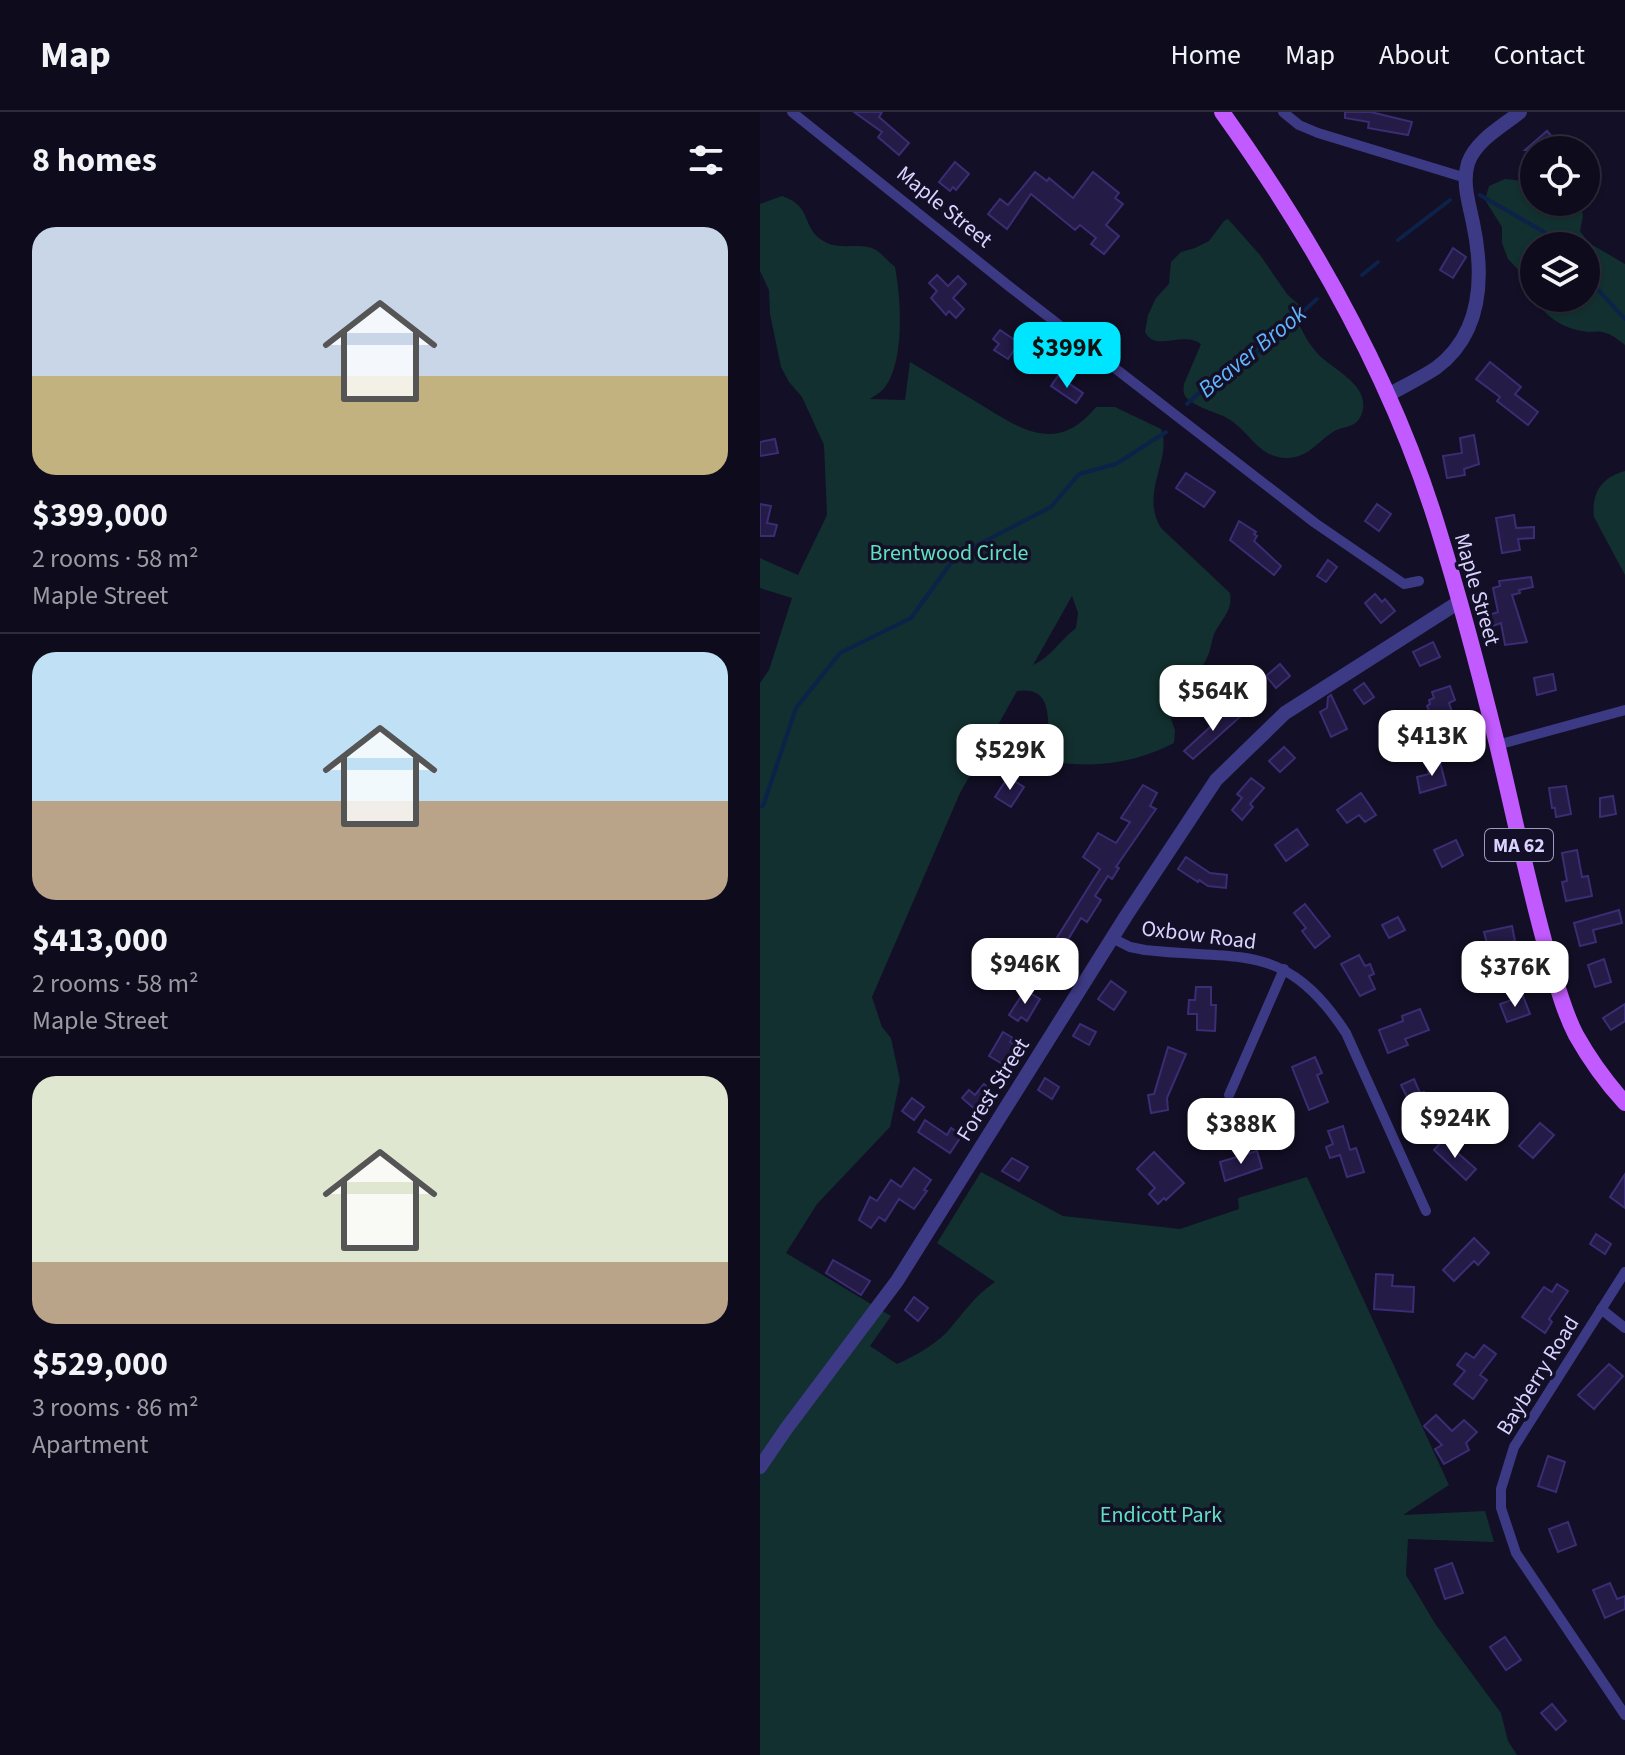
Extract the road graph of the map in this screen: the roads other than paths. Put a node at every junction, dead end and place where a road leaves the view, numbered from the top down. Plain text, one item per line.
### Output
1 (792, 112) edge
2 (1222, 112) edge
3 (1283, 112) edge
4 (1520, 112) edge
5 (1466, 178) junction
6 (1388, 395) junction
7 (1419, 581) dead end
8 (1459, 602) junction
9 (1625, 710) edge
10 (1497, 745) junction
11 (1112, 938) junction
12 (1284, 969) junction
13 (1229, 1095) dead end
14 (1625, 1103) edge
15 (1426, 1211) dead end
16 (1625, 1272) edge
17 (1601, 1309) junction
18 (1625, 1328) edge
19 (760, 1467) edge
20 (1625, 1715) edge

1 - 7 street, Maple Street
2 - 6 main road, Maple Street / MA 62
3 - 5 street
4 - 5 street
5 - 6 street
6 - 8 main road, Maple Street / MA 62
8 - 10 main road, Maple Street / MA 62
8 - 11 street, Forest Street
9 - 10 street
10 - 14 main road, Maple Street / MA 62
11 - 12 street, Oxbow Road
11 - 19 street, Forest Street
12 - 13 street
12 - 15 street, Oxbow Road
16 - 17 street, Bayberry Road
17 - 18 street, Bayberry Road
17 - 20 street, Bayberry Road

